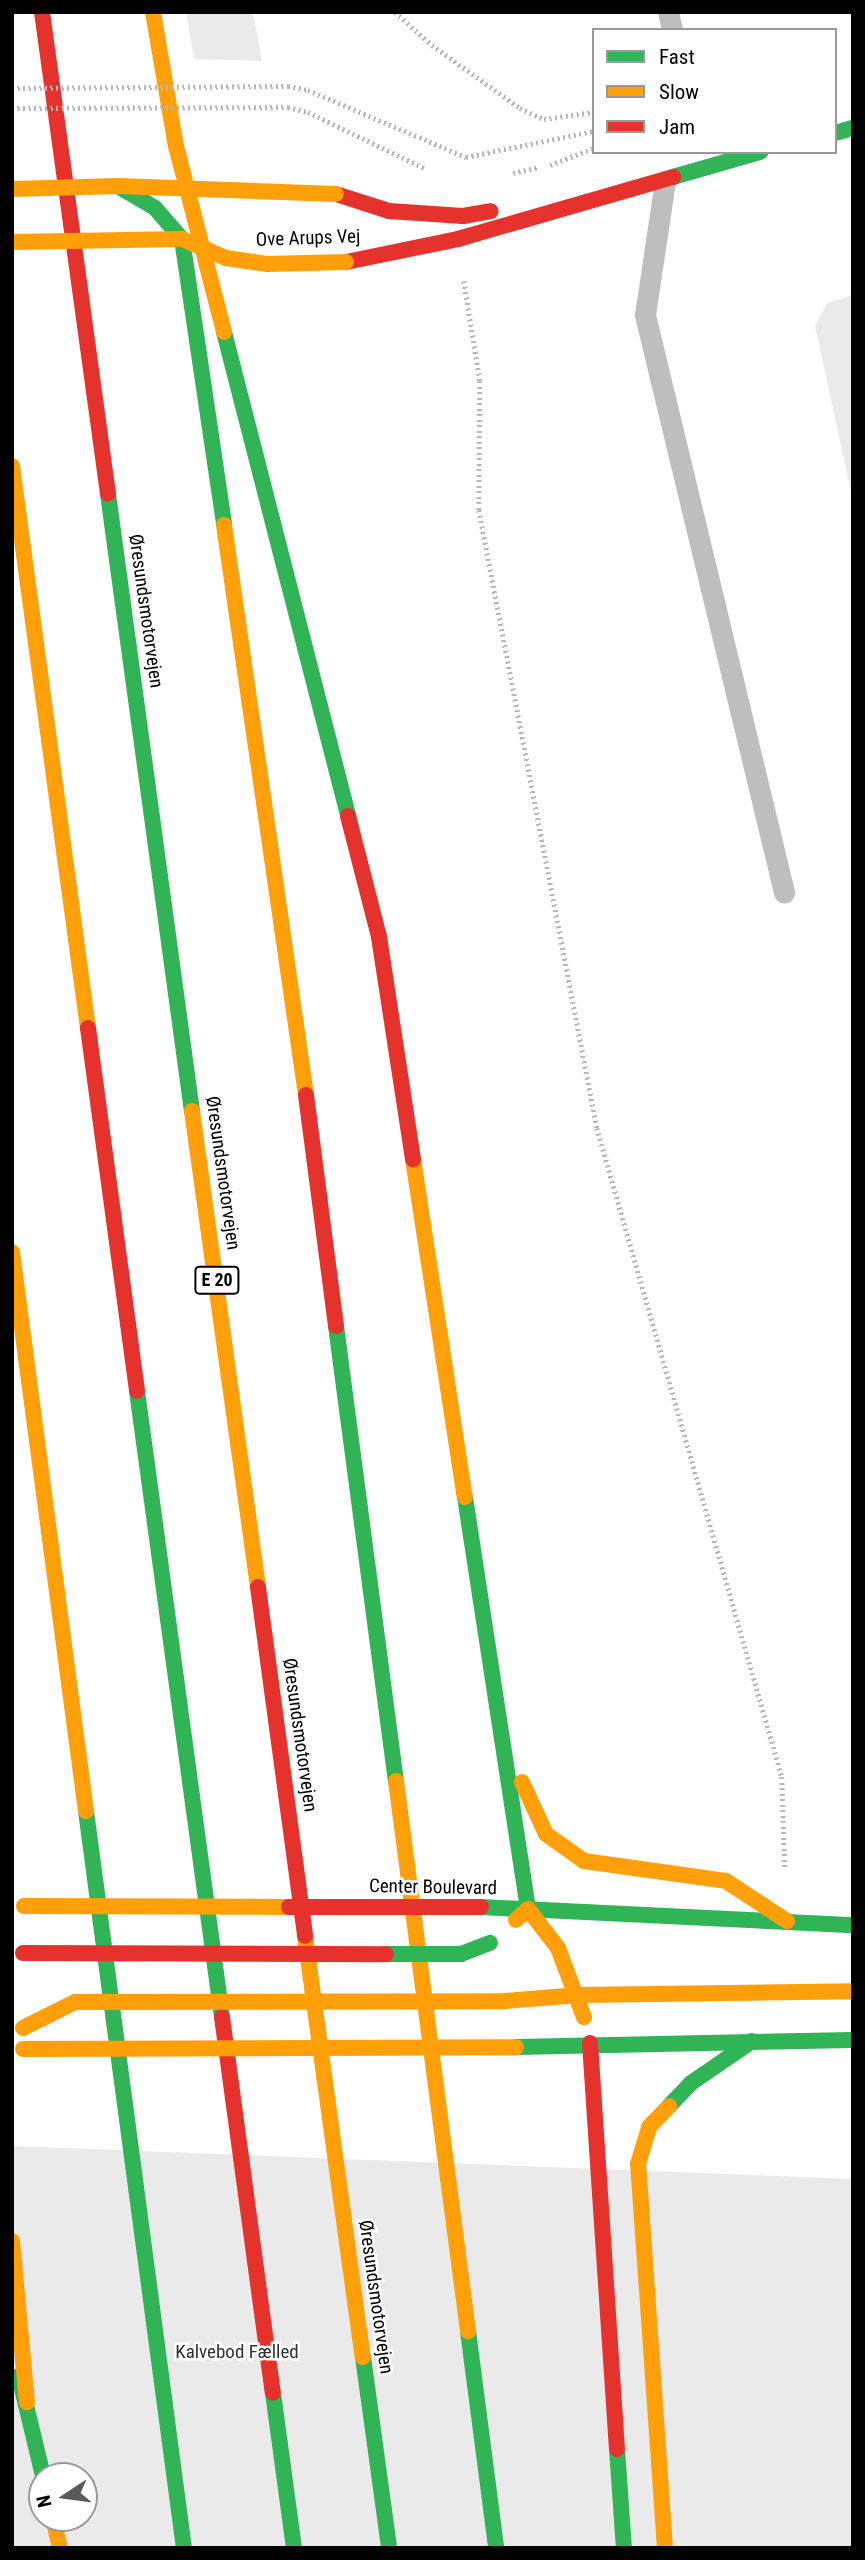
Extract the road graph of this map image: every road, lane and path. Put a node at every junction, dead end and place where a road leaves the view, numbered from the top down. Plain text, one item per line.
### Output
1 (42, 12) edge
2 (153, 12) edge
3 (395, 12) edge
4 (12, 88) edge
5 (12, 108) edge
6 (592, 112) edge
7 (592, 131) edge
8 (592, 149) edge
9 (745, 154) edge
10 (700, 160) edge
11 (436, 174) dead end
12 (503, 175) dead end
13 (665, 181) junction
14 (118, 186) junction
15 (12, 189) edge
16 (601, 198) junction
17 (182, 239) junction
18 (458, 239) junction
19 (12, 242) edge
20 (12, 466) edge
21 (784, 892) dead end
22 (12, 1252) edge
23 (490, 1652) junction
24 (18, 1906) edge
25 (528, 1909) junction
26 (787, 1921) junction
27 (853, 1924) edge
28 (18, 1953) edge
29 (853, 1991) edge
30 (579, 1995) junction
31 (853, 2040) edge
32 (752, 2041) junction
33 (18, 2042) edge
34 (590, 2042) junction
35 (12, 2241) edge
36 (12, 2351) edge
37 (27, 2402) junction
38 (40, 2462) edge
39 (184, 2548) edge
40 (294, 2548) edge
41 (389, 2548) edge
42 (496, 2548) edge
43 (624, 2548) edge
44 (666, 2548) edge

1 - 41 main road, Øresundsmotorvejen / E 20
2 - 23 main road
3 - 6 path
4 - 7 path, bridge
5 - 11 path, bridge
8 - 12 path
9 - 10 main road, Ove Arups Vej
10 - 13 main road, Ove Arups Vej
13 - 16 main road, Ove Arups Vej
13 - 21 lane
14 - 15 main road, Ove Arups Vej, bridge
14 - 16 main road, Ove Arups Vej, bridge
14 - 17 main road, bridge
16 - 18 main road, Ove Arups Vej
17 - 18 main road, Ove Arups Vej, bridge
17 - 19 main road, Ove Arups Vej, bridge
17 - 42 main road
18 - 26 path
20 - 40 main road
22 - 39 main road
23 - 25 main road
23 - 26 main road
24 - 25 main road, Center Boulevard, bridge
25 - 26 main road, Center Boulevard
25 - 28 main road, bridge
25 - 30 main road
26 - 27 main road, Center Boulevard
29 - 30 main road
30 - 33 main road, bridge
30 - 34 main road
31 - 32 main road
32 - 34 main road
32 - 44 main road
33 - 34 main road, bridge
34 - 43 main road
35 - 37 main road
36 - 37 main road
37 - 38 main road

